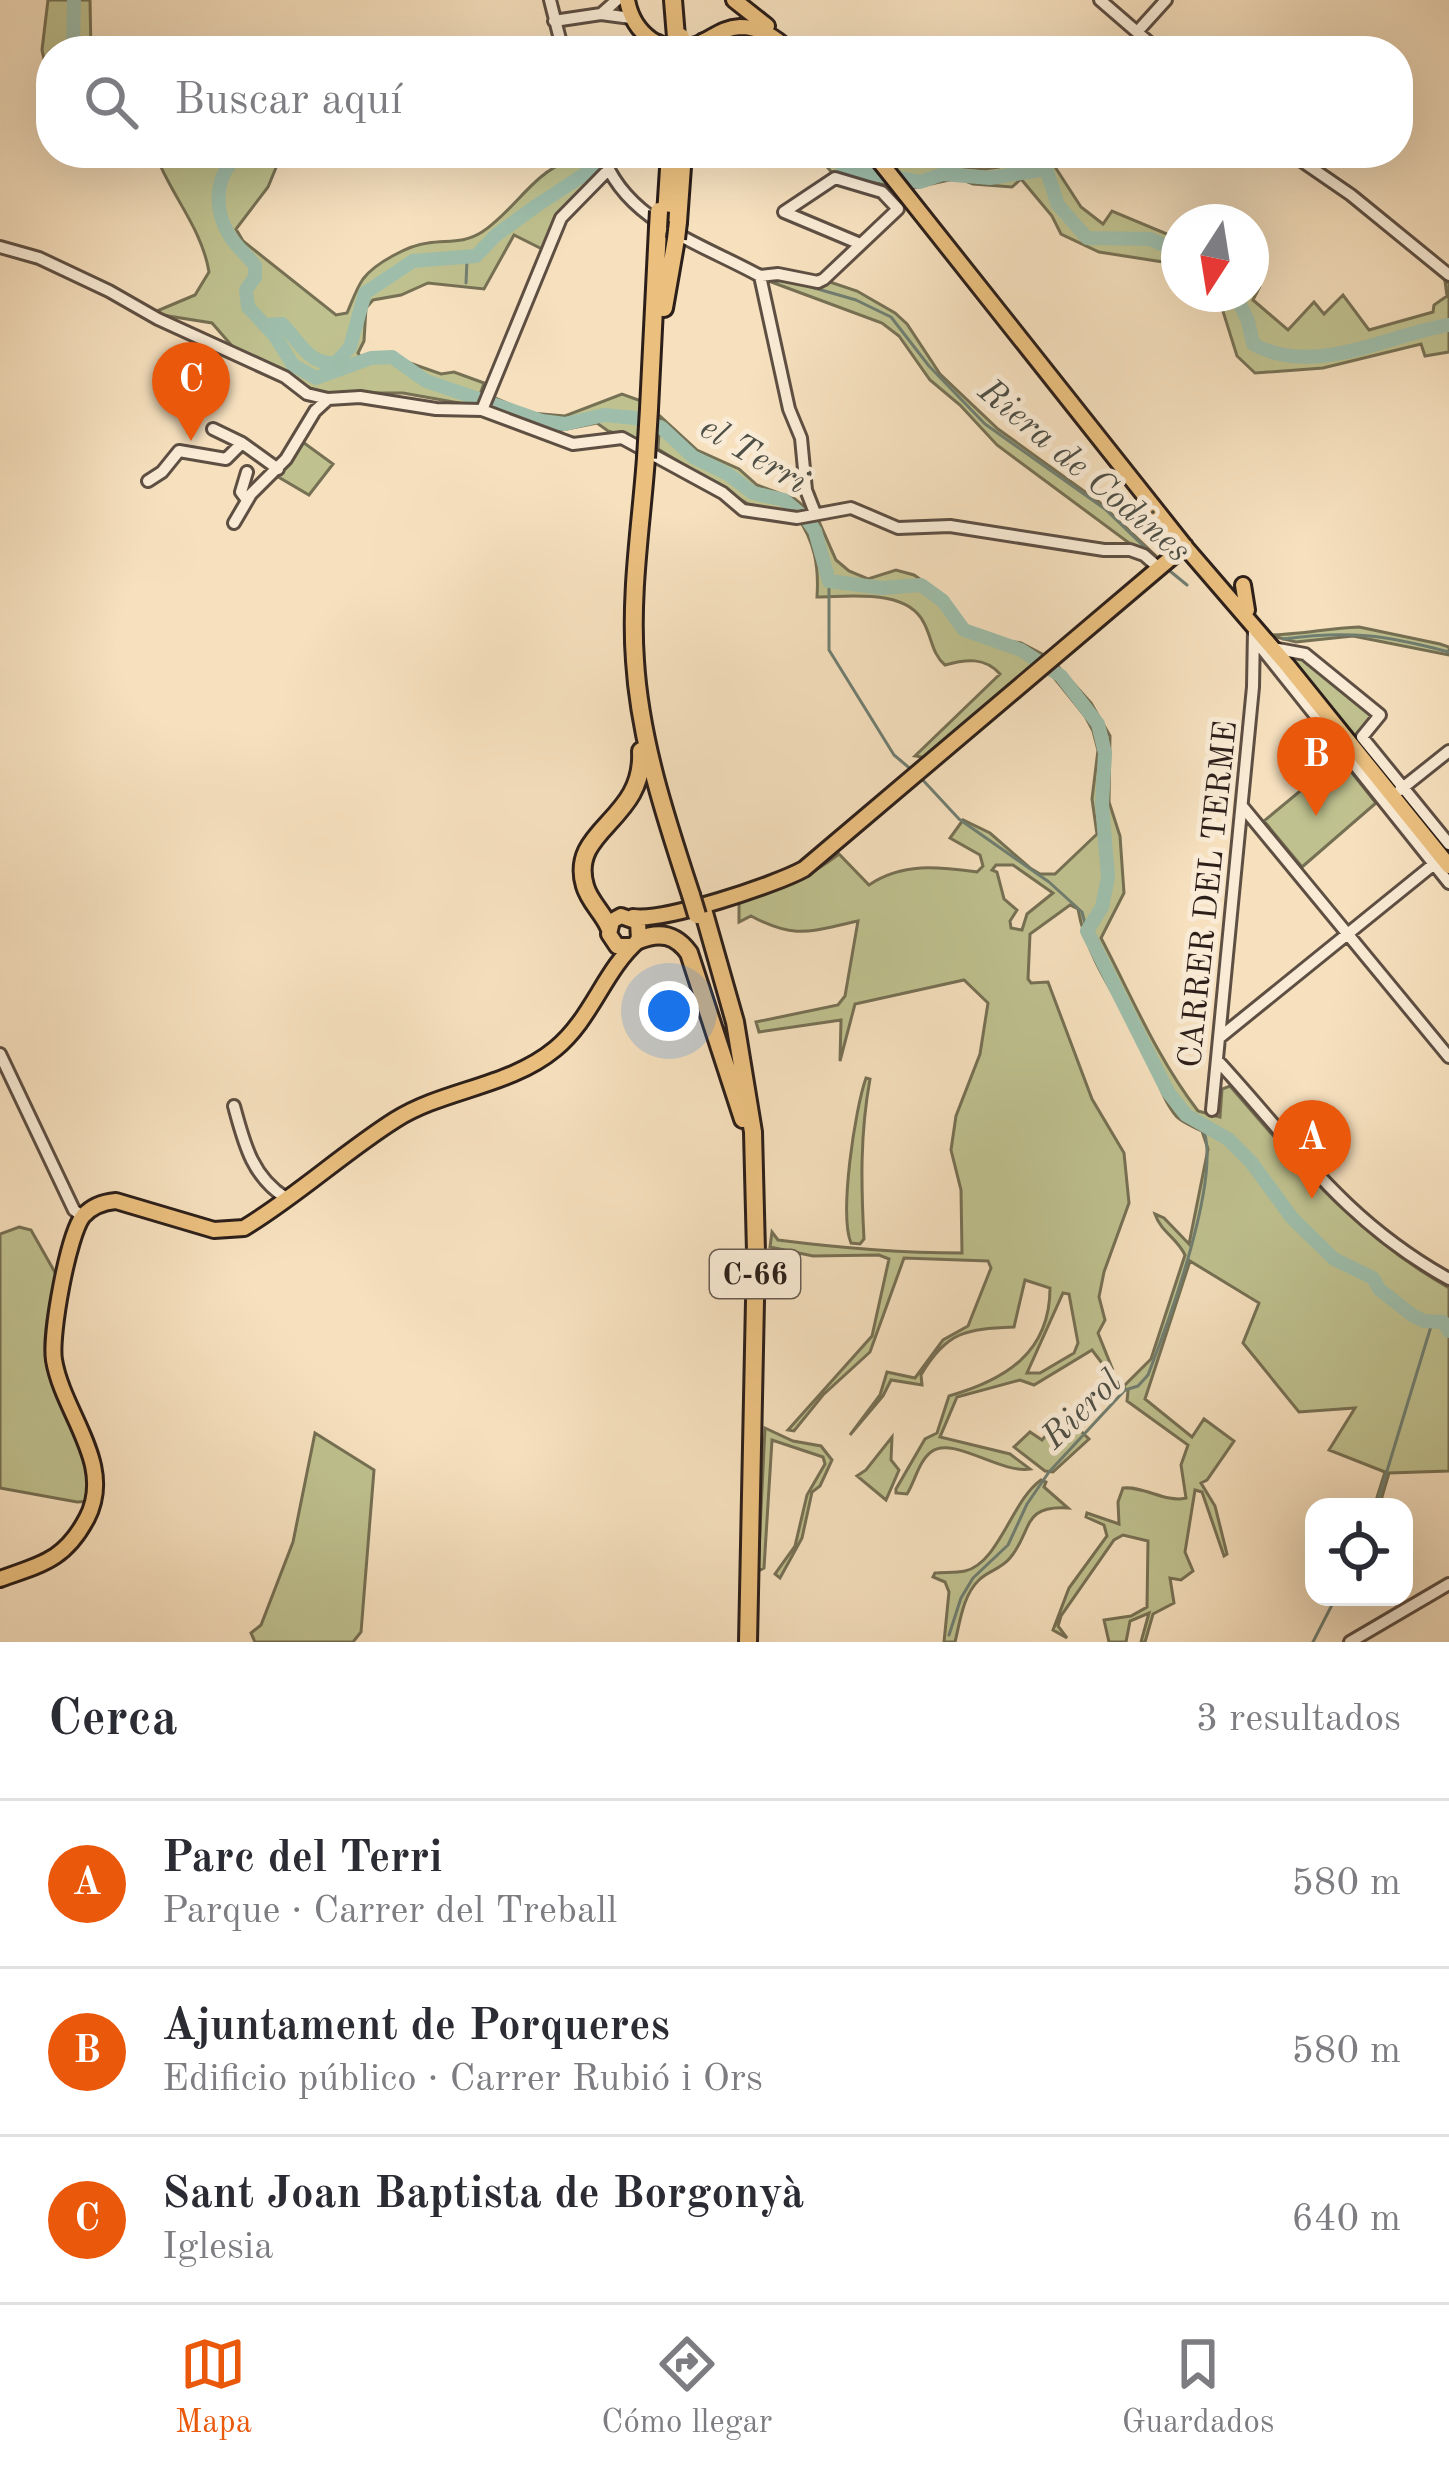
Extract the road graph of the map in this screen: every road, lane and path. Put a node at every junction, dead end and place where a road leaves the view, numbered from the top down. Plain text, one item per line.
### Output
1 (550, 0) edge
2 (617, 0) edge
3 (627, 0) edge
4 (675, 0) edge
5 (732, 0) edge
6 (1100, 0) edge
7 (1166, 0) edge
8 (602, 14) junction
9 (631, 18) junction
10 (554, 22) junction
11 (1137, 32) junction
12 (558, 36) edge
13 (647, 36) edge
14 (678, 36) edge
15 (711, 36) edge
16 (720, 36) edge
17 (768, 36) edge
18 (779, 36) edge
19 (1142, 36) edge
20 (599, 168) edge
21 (609, 168) edge
22 (672, 168) edge
23 (884, 168) edge
24 (1311, 168) edge
25 (903, 199) junction
26 (668, 225) junction
27 (859, 243) junction
28 (0, 247) edge
29 (1446, 269) edge
30 (760, 276) junction
31 (328, 400) junction
32 (482, 410) junction
33 (653, 411) junction
34 (213, 429) dead end
35 (1100, 435) junction
36 (242, 443) junction
37 (649, 460) junction
38 (278, 470) junction
39 (247, 472) dead end
40 (148, 481) dead end
41 (1151, 493) junction
42 (248, 500) junction
43 (814, 513) junction
44 (234, 523) dead end
45 (1179, 550) junction
46 (1212, 571) junction
47 (1236, 591) junction
48 (1255, 634) junction
49 (1278, 649) junction
50 (1283, 668) junction
51 (1253, 683) junction
52 (640, 714) junction
53 (1449, 751) edge
54 (1398, 792) junction
55 (1242, 806) junction
56 (1261, 830) junction
57 (1239, 832) junction
58 (1449, 844) edge
59 (1442, 865) edge
60 (1449, 883) edge
61 (694, 894) junction
62 (700, 914) junction
63 (630, 916) junction
64 (658, 916) junction
65 (1347, 934) junction
66 (611, 935) junction
67 (637, 939) junction
68 (614, 968) junction
69 (1221, 1018) junction
70 (1240, 1021) junction
71 (1219, 1038) junction
72 (0, 1054) edge
73 (1449, 1057) edge
74 (1217, 1060) junction
75 (233, 1106) dead end
76 (1212, 1110) dead end
77 (743, 1119) junction
78 (286, 1198) junction
79 (82, 1217) junction
80 (1449, 1279) edge
81 (0, 1579) edge
82 (1449, 1584) edge
83 (744, 1642) edge
84 (1350, 1642) edge

1 - 10 street
2 - 8 street
3 - 9 main road
4 - 14 highway
5 - 15 main road
5 - 18 main road
6 - 11 street
7 - 11 street
8 - 9 street
8 - 10 street
9 - 13 main road
10 - 12 street
11 - 19 street
16 - 17 main road
20 - 32 street
21 - 30 street
22 - 26 highway, C-66
23 - 25 main road
24 - 29 street
25 - 27 street
25 - 27 street
25 - 35 main road
26 - 33 highway, C-66
26 - 33 highway
27 - 30 street
28 - 31 street
30 - 43 street
31 - 32 street
31 - 38 street
32 - 43 street
33 - 37 highway, C-66, bridge
34 - 36 street
35 - 41 main road
35 - 45 main road
36 - 38 street
36 - 40 street
37 - 52 highway, C-66
37 - 61 highway, C-66
38 - 42 street
39 - 42 street
41 - 45 main road
41 - 46 main road
42 - 44 street
43 - 45 street
45 - 46 main road
45 - 64 main road
46 - 47 main road
46 - 48 main road
47 - 48 main road
47 - 49 main road
48 - 50 main road
48 - 51 street, CARRER DEL TERME
49 - 50 main road
49 - 54 street
50 - 51 street
50 - 54 main road
50 - 59 street
51 - 55 street, CARRER DEL TERME
52 - 61 highway, C-66
52 - 66 highway
53 - 54 street
54 - 58 street
54 - 59 main road
55 - 56 street
55 - 57 street, CARRER DEL TERME
56 - 57 street
56 - 65 street
57 - 69 street, CARRER DEL TERME
59 - 60 street
59 - 65 street
61 - 62 highway, C-66, bridge
62 - 77 highway, C-66
62 - 83 highway, C-66
63 - 64 main road
63 - 66 main road
63 - 67 main road
64 - 67 main road
65 - 70 street
65 - 73 street
66 - 67 main road
66 - 68 main road
67 - 68 main road
67 - 77 highway
68 - 78 main road
69 - 70 street
69 - 71 street, CARRER DEL TERME
70 - 71 street
71 - 74 street, CARRER DEL TERME
72 - 79 street
74 - 76 street, CARRER DEL TERME
74 - 80 street
75 - 78 street
77 - 83 highway, C-66
78 - 79 main road
79 - 81 main road
82 - 84 street

